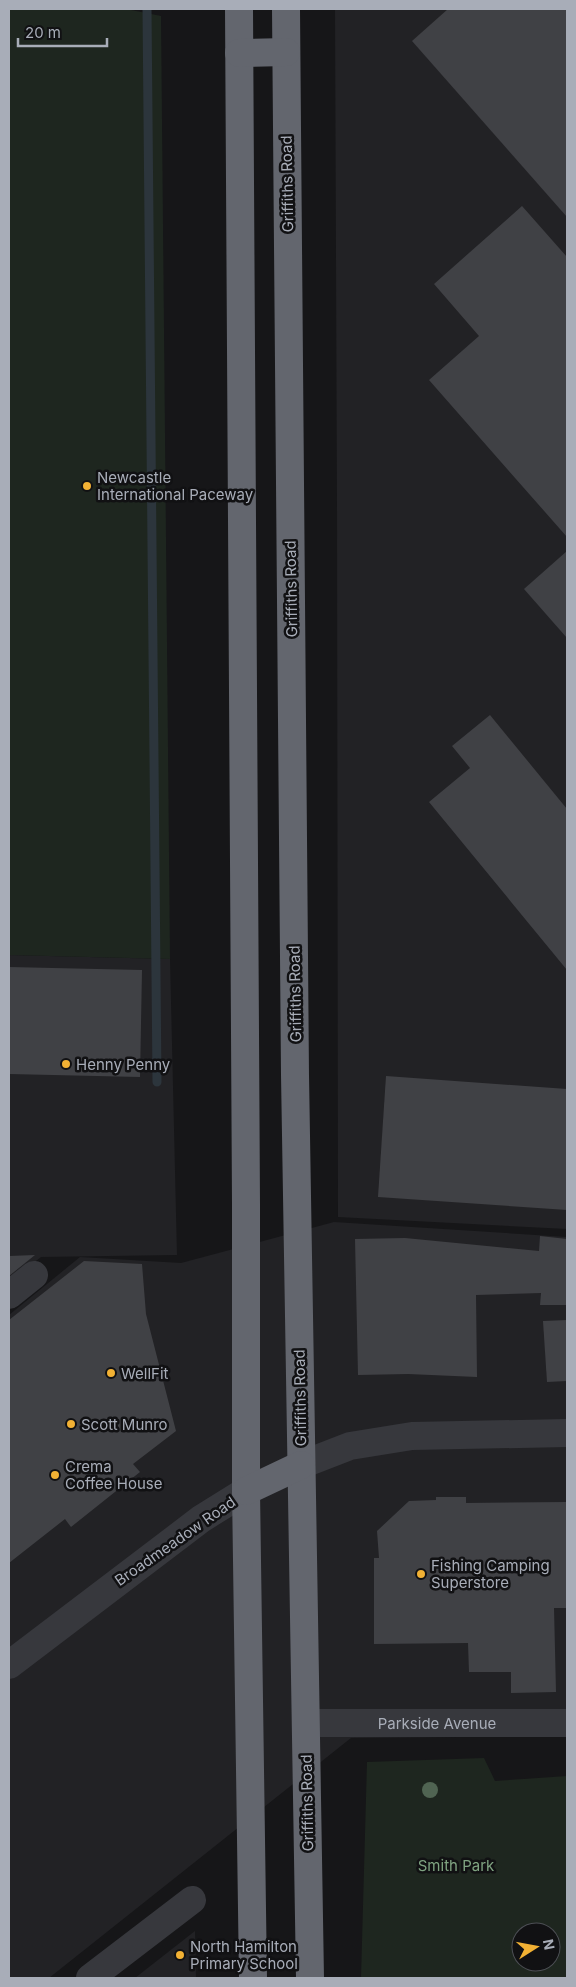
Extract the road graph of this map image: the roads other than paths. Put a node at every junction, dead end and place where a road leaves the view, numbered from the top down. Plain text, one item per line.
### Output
1 (239, 9) edge
2 (286, 9) edge
3 (286, 52) junction
4 (240, 53) junction
5 (34, 1275) dead end
6 (9, 1295) edge
7 (567, 1433) edge
8 (301, 1465) junction
9 (246, 1491) junction
10 (9, 1666) edge
11 (306, 1723) junction
12 (567, 1723) edge
13 (192, 1900) dead end
14 (90, 1978) edge
15 (253, 1978) edge
16 (310, 1978) edge

1 - 4 highway
2 - 3 highway, Griffiths Road
3 - 4 highway
3 - 8 highway, Griffiths Road
4 - 9 highway
5 - 6 street
7 - 8 street, Broadmeadow Road
8 - 9 highway, Broadmeadow Road
8 - 11 highway, Griffiths Road
9 - 10 street, Broadmeadow Road
9 - 15 highway
11 - 12 street, Parkside Avenue
11 - 16 highway, Griffiths Road
13 - 14 street

